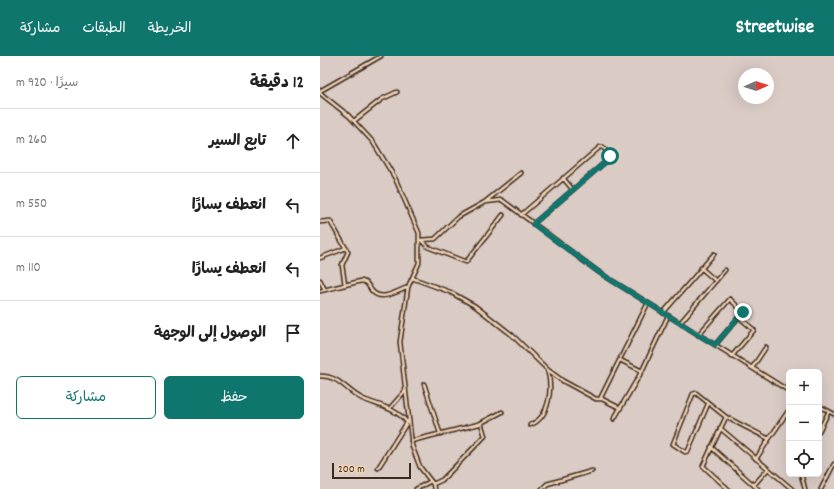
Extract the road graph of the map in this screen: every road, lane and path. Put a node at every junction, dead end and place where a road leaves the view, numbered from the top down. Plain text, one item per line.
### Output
1 (381, 56) edge
2 (320, 92) edge
3 (397, 92) dead end
4 (354, 121) junction
5 (521, 173) dead end
6 (562, 178) junction
7 (573, 190) junction
8 (484, 202) junction
9 (521, 215) junction
10 (503, 216) dead end
11 (320, 222) edge
12 (533, 224) junction
13 (421, 240) junction
14 (346, 248) junction
15 (714, 254) dead end
16 (320, 258) edge
17 (701, 268) junction
18 (726, 270) dead end
19 (412, 278) junction
20 (320, 280) edge
21 (716, 281) junction
22 (345, 286) junction
23 (408, 287) junction
24 (325, 290) junction
25 (320, 291) edge
26 (648, 303) junction
27 (663, 313) junction
28 (668, 316) junction
29 (739, 317) junction
30 (680, 323) junction
31 (698, 335) junction
32 (715, 345) junction
33 (766, 347) dead end
34 (732, 356) junction
35 (620, 360) junction
36 (547, 368) junction
37 (752, 368) junction
38 (642, 371) junction
39 (320, 376) edge
40 (424, 384) dead end
41 (786, 388) edge
42 (406, 390) junction
43 (601, 399) junction
44 (708, 404) junction
45 (390, 408) junction
46 (620, 408) junction
47 (822, 408) edge
48 (829, 411) junction
49 (502, 412) dead end
50 (786, 414) edge
51 (834, 414) edge
52 (726, 417) junction
53 (614, 419) dead end
54 (408, 422) junction
55 (481, 423) junction
56 (530, 425) dead end
57 (822, 425) edge
58 (720, 428) junction
59 (440, 434) junction
60 (769, 439) junction
61 (411, 441) junction
62 (711, 447) junction
63 (756, 459) junction
64 (834, 464) edge
65 (378, 468) dead end
66 (768, 469) junction
67 (592, 471) dead end
68 (802, 477) edge
69 (432, 483) junction
70 (754, 485) junction
71 (416, 489) edge
72 (434, 489) edge
73 (542, 489) edge
74 (728, 489) edge
75 (758, 489) edge
76 (792, 489) edge
77 (805, 489) edge
78 (821, 489) edge

1 - 2 street
2 - 4 street
3 - 4 street
4 - 13 street
5 - 8 street
6 - 7 street
6 - 7 street
6 - 9 street
7 - 12 street
8 - 9 street
8 - 13 street
9 - 12 street
10 - 13 street
11 - 14 street
12 - 26 street
13 - 19 street
14 - 16 street
14 - 22 street
15 - 17 street
17 - 21 street
17 - 27 street
18 - 21 street
19 - 23 street
19 - 36 street
20 - 24 street
21 - 30 street
22 - 23 street
22 - 24 street
23 - 42 street
24 - 25 street
26 - 27 street
26 - 35 street
27 - 28 street
28 - 30 street
28 - 38 street
29 - 31 street
29 - 32 street
29 - 34 street
30 - 31 street
31 - 32 street
32 - 34 street
33 - 37 street
34 - 37 street
35 - 38 street
35 - 43 street
36 - 43 street
36 - 56 street
37 - 41 street
38 - 46 street
39 - 45 street
40 - 59 street
42 - 45 street
42 - 54 street
43 - 46 street
44 - 44 street
44 - 52 street
45 - 54 street
46 - 53 street
47 - 48 street
48 - 51 street
48 - 57 street
49 - 55 street
50 - 60 street
52 - 58 street
52 - 60 street
54 - 61 street
54 - 65 street
55 - 59 street
55 - 69 street
58 - 62 street
58 - 63 street
59 - 61 street
60 - 63 street
61 - 69 street
62 - 70 street
62 - 74 street
63 - 66 street
64 - 78 street
66 - 70 street
66 - 76 street
67 - 73 street
68 - 77 street
69 - 71 street
69 - 72 street
70 - 75 street

